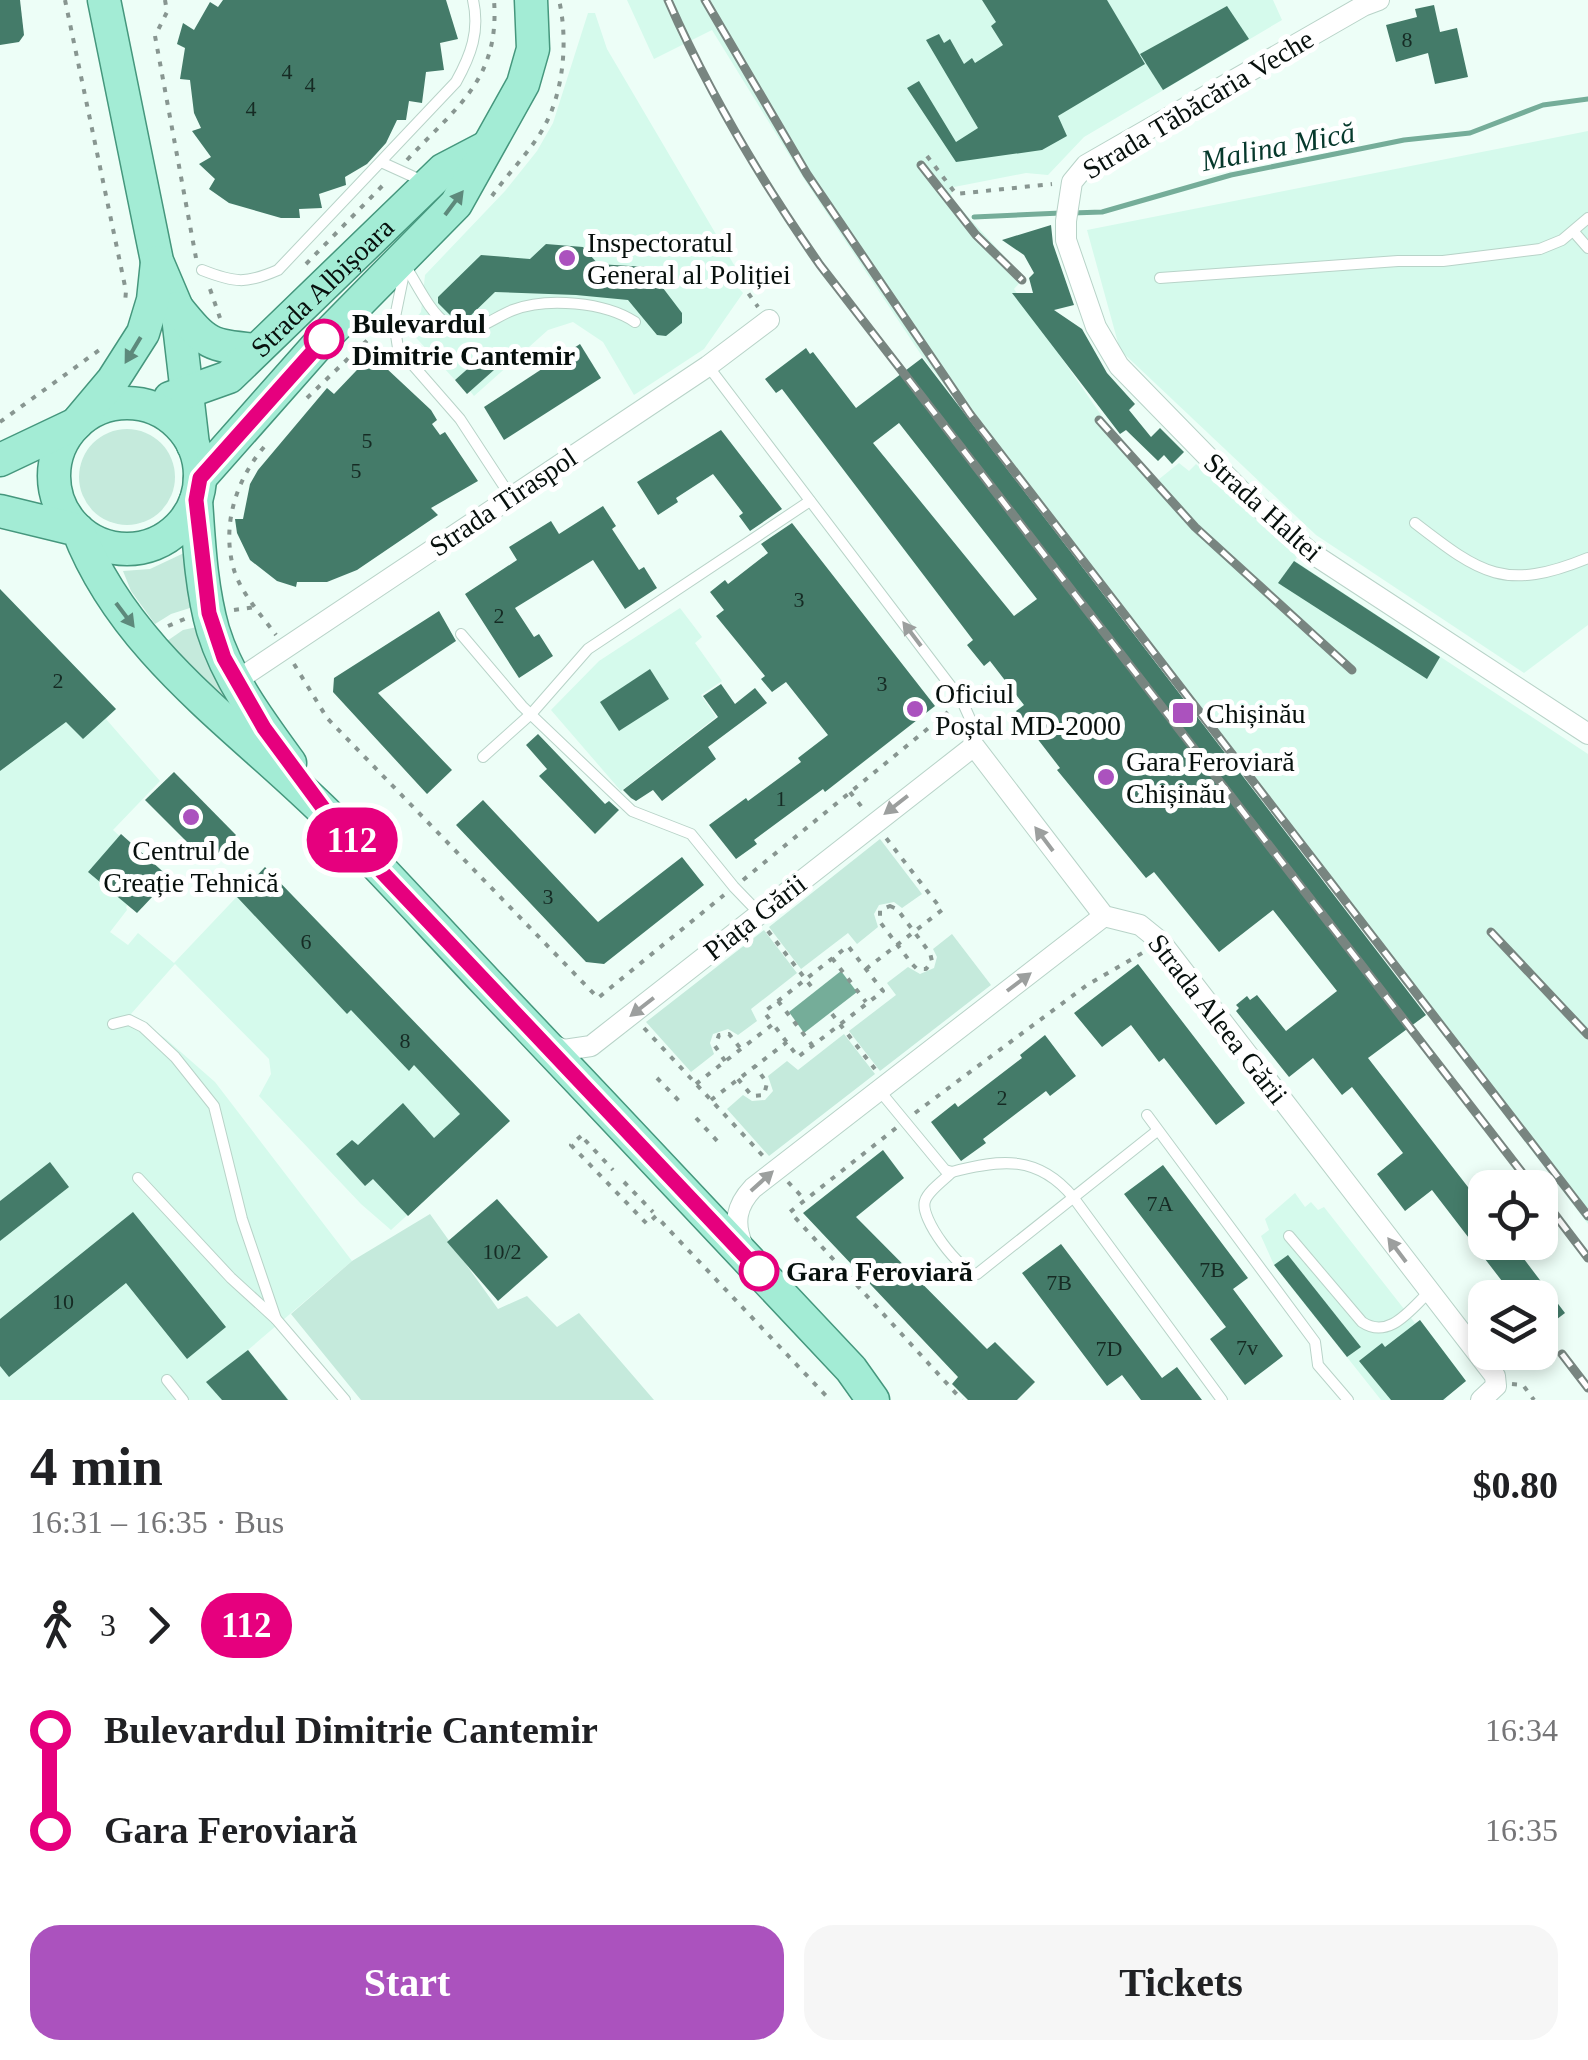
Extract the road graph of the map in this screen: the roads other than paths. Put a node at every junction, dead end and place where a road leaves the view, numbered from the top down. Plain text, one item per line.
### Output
1 (104, 0) edge
2 (473, 0) edge
3 (532, 0) edge
4 (1378, 0) edge
5 (487, 147) junction
6 (380, 162) junction
7 (428, 184) junction
8 (1071, 188) joint
9 (1588, 218) edge
10 (1574, 232) junction
11 (1588, 248) edge
12 (408, 259) junction
13 (157, 261) junction
14 (202, 270) road end
15 (1160, 278) dead end
16 (177, 308) junction
17 (762, 312) road end
18 (635, 322) dead end
19 (256, 350) junction
20 (708, 366) junction
21 (187, 393) junction
22 (144, 405) junction
23 (76, 424) junction
24 (0, 460) edge
25 (196, 475) junction
26 (511, 496) junction
27 (810, 501) junction
28 (0, 511) edge
29 (1415, 524) dead end
30 (78, 530) junction
31 (1588, 558) edge
32 (461, 634) dead end
33 (236, 681) junction
34 (532, 713) junction
35 (1588, 734) edge
36 (974, 746) junction
37 (483, 757) dead end
38 (329, 816) junction
39 (1104, 916) junction
40 (762, 919) junction
41 (114, 1024) dead end
42 (530, 1028) junction
43 (878, 1082) junction
44 (1147, 1115) dead end
45 (1157, 1131) junction
46 (952, 1172) junction
47 (138, 1178) dead end
48 (1073, 1198) junction
49 (1289, 1236) dead end
50 (753, 1265) junction
51 (1429, 1292) junction
52 (276, 1319) junction
53 (851, 1368) junction
54 (167, 1380) dead end
55 (183, 1400) edge
56 (345, 1400) edge
57 (873, 1400) edge
58 (896, 1400) edge
59 (1222, 1400) edge
60 (1348, 1400) edge
61 (1482, 1400) edge

1 - 13 main road
2 - 6 lane
3 - 5 main road, Strada Albișoara
4 - 8 street, Strada Tăbăcăria Veche
5 - 7 main road, Strada Albișoara
12 -> 5 main road, Strada Albișoara
6 - 7 lane
6 - 14 lane
7 - 19 main road, Strada Albișoara
8 - 35 street, Strada Haltei
9 - 10 lane
10 - 11 lane
10 - 15 lane
12 - 18 lane
12 - 25 main road, Strada Albișoara
12 - 26 lane
13 - 16 main road
13 -> 23 main road
16 - 19 main road
16 - 21 main road
17 - 20 street, Strada Tiraspol
19 - 21 main road, Strada Albișoara
20 - 26 street, Strada Tiraspol
20 - 27 lane
21 - 22 main road, Strada Albișoara
21 - 25 main road
22 - 23 main road
22 - 25 main road
23 - 24 main road
23 - 30 main road
25 - 30 main road
25 - 33 main road
26 - 33 street, Strada Tiraspol
27 - 34 lane
36 -> 27 lane
28 - 30 main road
29 - 31 lane
30 -> 38 main road
32 - 34 lane
33 - 38 main road
34 - 37 lane
34 - 40 lane
39 -> 36 street
36 -> 40 street, Piața Gării
38 - 42 main road
43 -> 39 street
51 -> 39 street, Strada Aleea Gării
40 -> 42 street, Piața Gării
41 - 52 lane
42 - 50 main road
43 - 46 lane
50 -> 43 street
44 - 45 lane
45 - 48 lane
45 - 60 lane
46 - 48 lane
46 - 48 lane
47 - 52 lane
48 - 59 lane
49 - 51 lane
50 - 53 main road
51 - 61 street, Strada Aleea Gării
52 - 56 lane
53 - 57 main road
53 - 58 main road
54 - 55 lane

